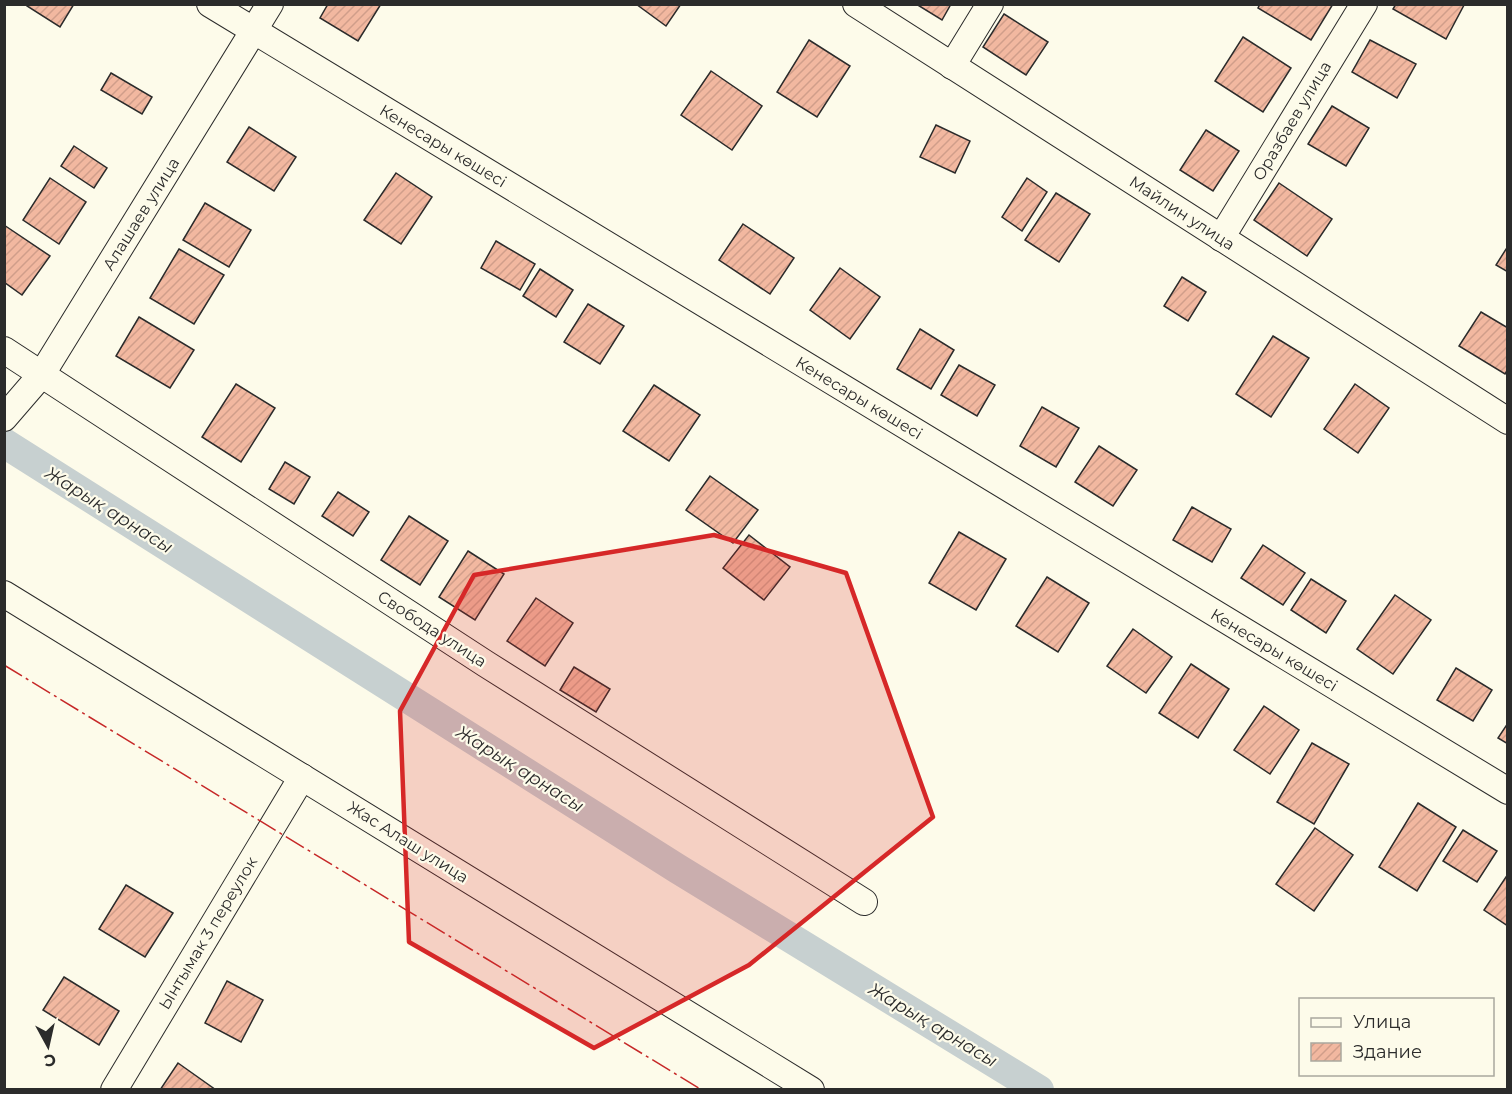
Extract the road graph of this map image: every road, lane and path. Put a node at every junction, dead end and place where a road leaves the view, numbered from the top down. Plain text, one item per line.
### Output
1 (210, 4) edge
2 (270, 4) edge
3 (856, 4) edge
4 (990, 4) edge
5 (1364, 4) edge
6 (254, 31) junction
7 (952, 66) junction
8 (1221, 238) junction
9 (4, 350) edge
10 (42, 374) junction
11 (6, 416) edge
12 (1508, 421) edge
13 (4, 594) edge
14 (302, 777) junction
15 (1508, 792) edge
16 (864, 902) dead end
17 (114, 1089) edge
18 (812, 1089) edge

1 - 6 street, Кенесары көшесі
2 - 6 street, Алашаев улица
3 - 7 street, Майлин улица
4 - 7 street
5 - 8 street, Оразбаев улица
6 - 10 street, Алашаев улица
6 - 15 street, Кенесары көшесі
7 - 8 street, Майлин улица
8 - 12 street, Майлин улица
9 - 10 street, Свобода улица
10 - 11 street, Алашаев улица
10 - 16 street, Свобода улица
13 - 14 street, Жас Алаш улица
14 - 17 street, Ынтымак 3 переулок
14 - 18 street, Жас Алаш улица

